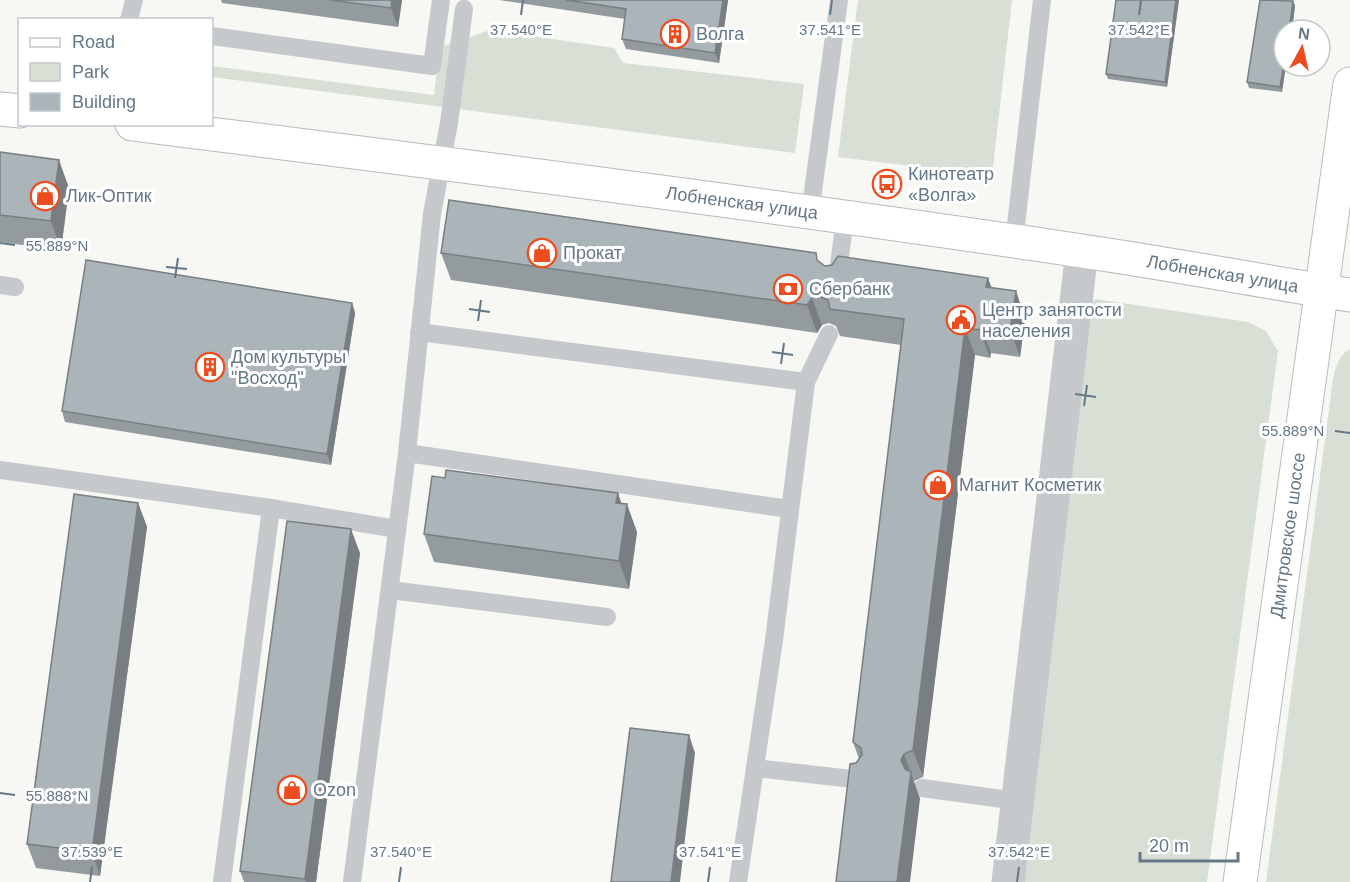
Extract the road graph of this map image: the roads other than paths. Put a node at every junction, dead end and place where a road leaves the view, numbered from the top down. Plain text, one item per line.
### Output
1 (134, 0) edge
2 (441, 0) edge
3 (839, 0) edge
4 (1042, 0) edge
5 (464, 9) dead end
6 (130, 18) edge
7 (213, 36) edge
8 (1350, 84) edge
9 (0, 109) edge
10 (18, 111) edge
11 (148, 126) edge
12 (441, 162) junction
13 (810, 213) junction
14 (845, 218) junction
15 (1014, 242) junction
16 (1082, 251) junction
17 (837, 282) edge
18 (1335, 292) edge
19 (419, 332) junction
20 (829, 334) edge
21 (806, 382) junction
22 (407, 453) junction
23 (0, 470) edge
24 (271, 508) junction
25 (789, 509) junction
26 (397, 529) junction
27 (390, 590) junction
28 (607, 617) dead end
29 (754, 768) junction
30 (861, 780) edge
31 (922, 788) dead end
32 (1017, 801) junction
33 (222, 882) edge
34 (352, 882) edge
35 (738, 882) edge
36 (1008, 882) edge
37 (1240, 882) edge

1 - 6 lane
2 - 7 lane
3 - 13 lane
4 - 15 lane
5 - 12 lane
8 - 18 street, Дмитровское шоссе
9 - 10 street
11 - 12 street, Лобненская улица
12 - 13 street, Лобненская улица
12 - 19 lane
13 - 14 street, Лобненская улица
14 - 15 street, Лобненская улица
14 - 17 lane
15 - 16 street, Лобненская улица
16 - 18 street, Лобненская улица
16 - 32 street
18 - 37 street, Дмитровское шоссе
19 - 21 lane
19 - 22 lane
20 - 21 lane
21 - 25 lane
22 - 25 lane
22 - 26 lane
23 - 24 lane
24 - 26 lane
24 - 33 lane
25 - 29 lane
26 - 27 lane
27 - 28 lane
27 - 34 lane
29 - 30 lane
29 - 35 lane
31 - 32 lane
32 - 36 street

